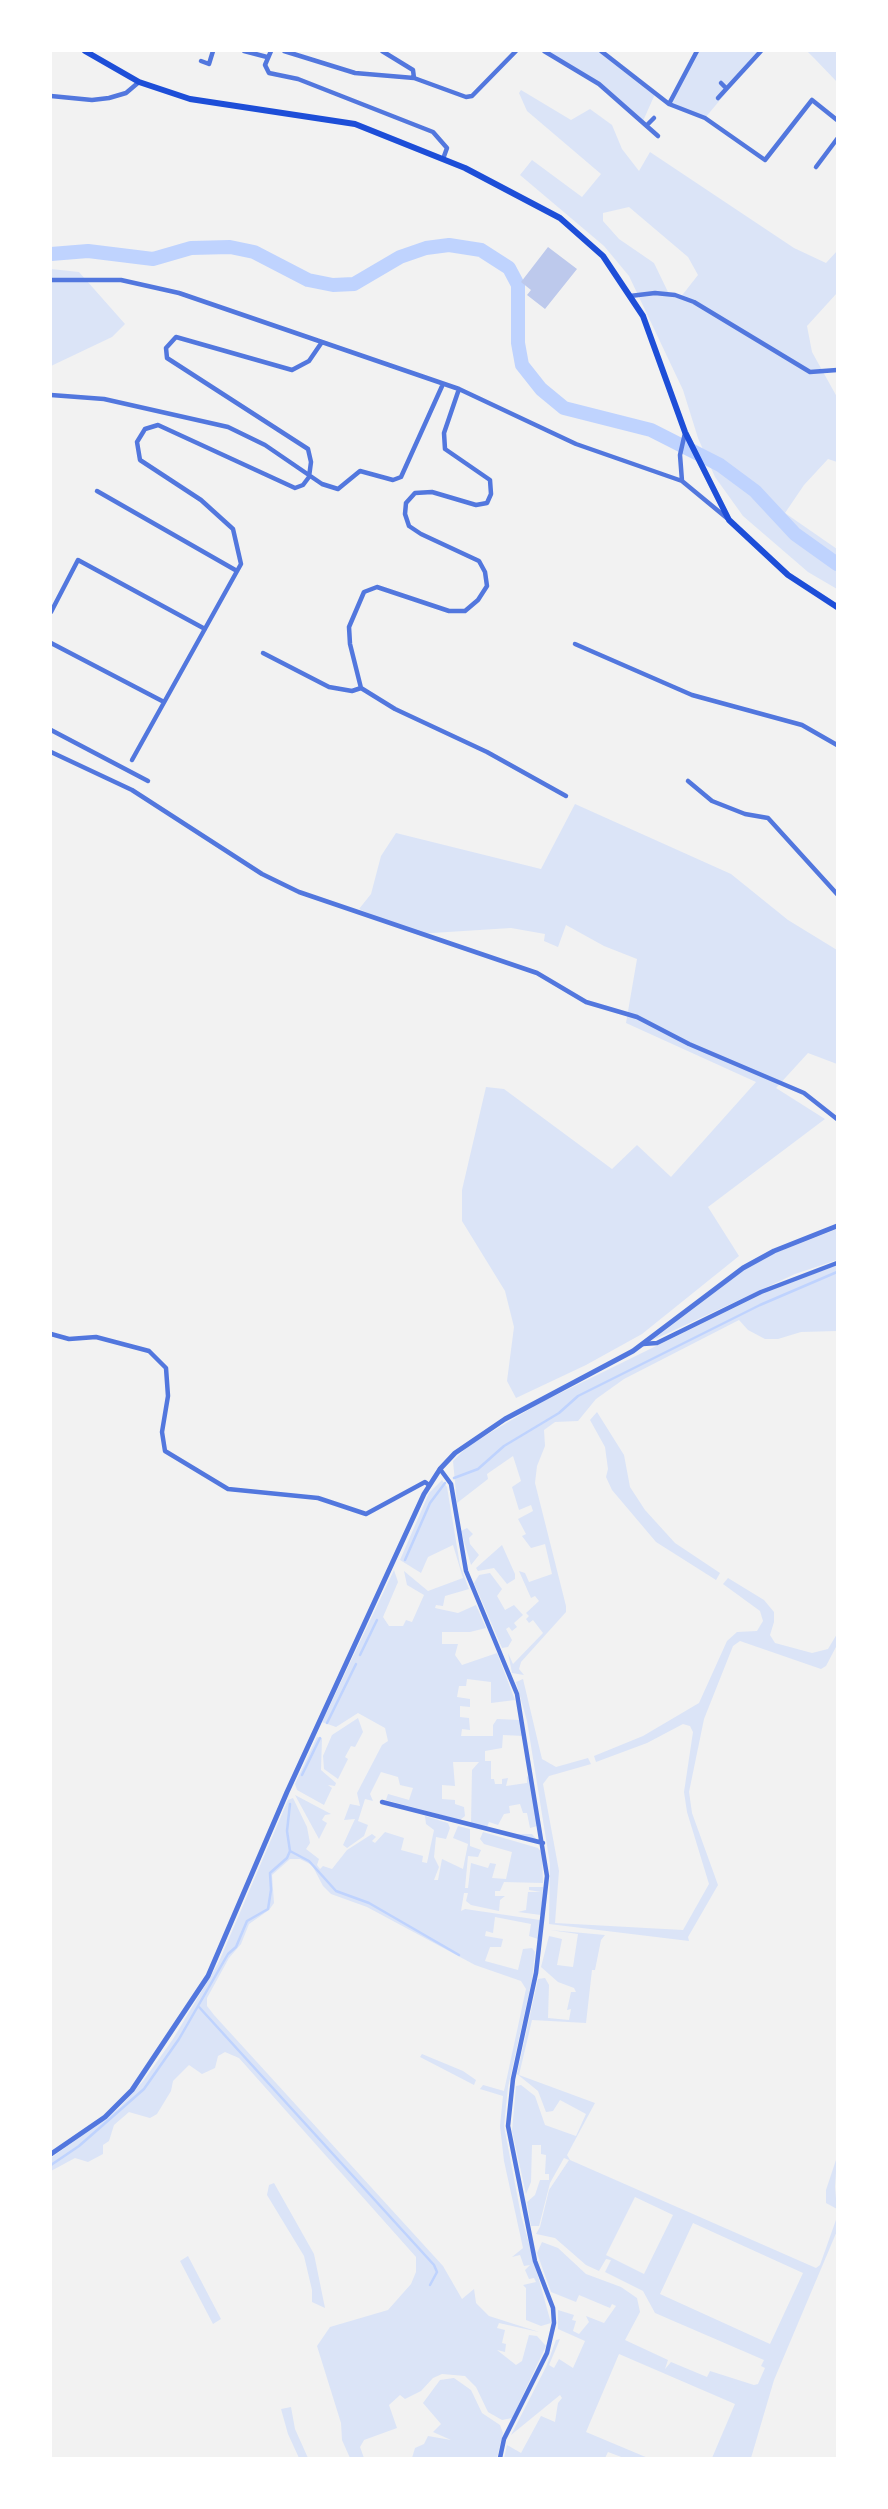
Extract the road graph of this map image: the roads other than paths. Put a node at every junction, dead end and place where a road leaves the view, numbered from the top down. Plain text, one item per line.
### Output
1 (85, 51) edge
2 (213, 51) edge
3 (244, 51) edge
4 (271, 51) edge
5 (284, 51) edge
6 (382, 51) edge
7 (516, 51) edge
8 (544, 51) edge
9 (601, 51) edge
10 (697, 51) edge
11 (761, 51) edge
12 (267, 57) junction
13 (201, 61) dead end
14 (414, 78) junction
15 (139, 82) junction
16 (721, 83) dead end
17 (726, 88) junction
18 (51, 96) edge
19 (718, 98) dead end
20 (669, 104) junction
21 (654, 118) dead end
22 (837, 120) edge
23 (647, 125) junction
24 (658, 136) dead end
25 (837, 139) edge
26 (443, 159) junction
27 (816, 167) dead end
28 (51, 280) edge
29 (630, 296) junction
30 (322, 342) junction
31 (837, 370) edge
32 (443, 384) junction
33 (459, 389) junction
34 (51, 395) edge
35 (685, 432) junction
36 (309, 477) junction
37 (682, 481) junction
38 (97, 491) dead end
39 (729, 520) junction
40 (237, 571) junction
41 (837, 607) edge
42 (51, 612) edge
43 (205, 629) junction
44 (51, 643) edge
45 (575, 644) dead end
46 (263, 653) dead end
47 (361, 688) junction
48 (164, 702) junction
49 (51, 730) edge
50 (837, 745) edge
51 (51, 752) edge
52 (132, 760) dead end
53 (148, 781) dead end
54 (688, 781) dead end
55 (566, 796) dead end
56 (837, 894) edge
57 (837, 1119) edge
58 (837, 1227) edge
59 (837, 1263) edge
60 (51, 1334) edge
61 (643, 1344) junction
62 (440, 1469) junction
63 (429, 1485) junction
64 (382, 1802) dead end
65 (543, 1843) junction
66 (51, 2154) edge
67 (500, 2458) edge

1 - 15 main road
2 - 13 street
3 - 12 street
4 - 12 street
5 - 14 street
6 - 14 street
7 - 14 street
8 - 23 street
9 - 20 street
10 - 20 street
11 - 17 street
12 - 26 street
15 - 18 street
15 - 26 main road
16 - 17 street
17 - 19 street
20 - 22 street
21 - 23 street
23 - 24 street
25 - 27 street
26 - 29 main road
28 - 30 street
29 - 31 street
29 - 35 main road
30 - 32 street
30 - 36 street
32 - 33 street
32 - 36 street
33 - 37 street
33 - 47 street
34 - 36 street
35 - 37 street
35 - 39 main road
36 - 40 street
37 - 39 street
38 - 40 street
39 - 41 main road
40 - 43 street
42 - 43 street
43 - 48 street
44 - 48 street
45 - 50 street
46 - 47 street
47 - 55 street
48 - 52 street
49 - 53 street
51 - 57 street
54 - 56 street
58 - 61 street
59 - 61 street
60 - 63 street
61 - 62 street
62 - 63 street
62 - 65 street
63 - 66 street
64 - 65 street
65 - 67 street

